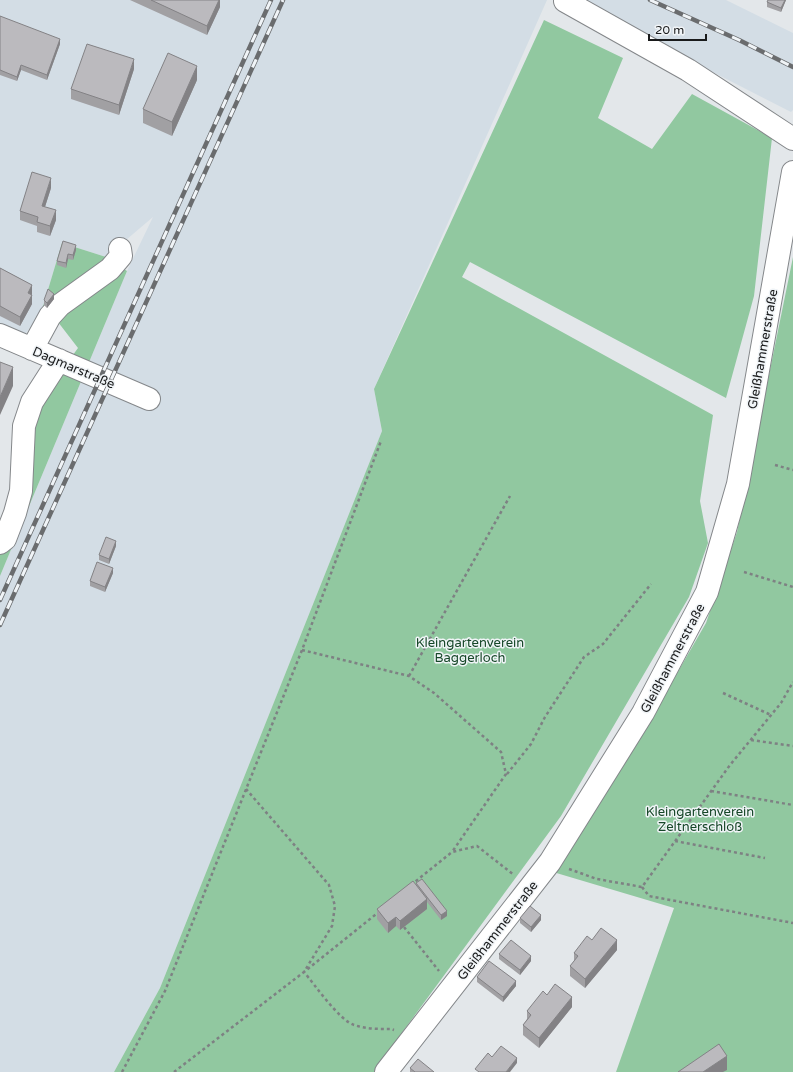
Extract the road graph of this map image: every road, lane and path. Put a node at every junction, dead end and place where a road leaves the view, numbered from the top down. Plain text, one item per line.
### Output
1 (565, 2) dead end
2 (793, 139) edge
3 (793, 172) edge
4 (120, 249) dead end
5 (0, 335) edge
6 (32, 349) junction
7 (59, 360) junction
8 (149, 399) dead end
9 (381, 441) dead end
10 (775, 465) dead end
11 (793, 470) edge
12 (510, 496) dead end
13 (0, 543) edge
14 (744, 572) dead end
15 (651, 584) dead end
16 (793, 587) edge
17 (302, 650) junction
18 (409, 676) junction
19 (793, 682) edge
20 (723, 693) dead end
21 (771, 715) junction
22 (751, 740) junction
23 (793, 746) edge
24 (506, 774) junction
25 (246, 789) junction
26 (711, 791) junction
27 (793, 805) edge
28 (675, 841) junction
29 (452, 852) junction
30 (766, 858) dead end
31 (550, 862) junction
32 (409, 887) edge
33 (642, 887) junction
34 (529, 888) junction
35 (384, 907) edge
36 (793, 923) edge
37 (404, 927) edge
38 (304, 972) junction
39 (440, 972) dead end
40 (410, 1041) junction
41 (122, 1072) edge
42 (174, 1072) edge
43 (386, 1072) edge

1 - 2 street
3 - 31 street, Gleißhammerstraße
4 - 6 street
5 - 6 street, Dagmarstraße
6 - 7 street, Dagmarstraße
7 - 8 street, Dagmarstraße
7 - 13 street
9 - 17 path
10 - 11 path
12 - 18 path
14 - 16 path
15 - 24 path
17 - 18 path
17 - 25 path
18 - 24 path
19 - 21 path
20 - 21 path
21 - 22 path
22 - 23 path
22 - 26 path
24 - 29 path
25 - 38 path
25 - 41 path
26 - 27 path
26 - 28 path
28 - 30 path
28 - 33 path
29 - 32 path
29 - 34 path
31 - 33 path
31 - 34 street, Gleißhammerstraße
33 - 36 path
34 - 40 street, Gleißhammerstraße
35 - 38 path
37 - 39 path
38 - 40 path
38 - 42 path
40 - 43 street, Gleißhammerstraße

